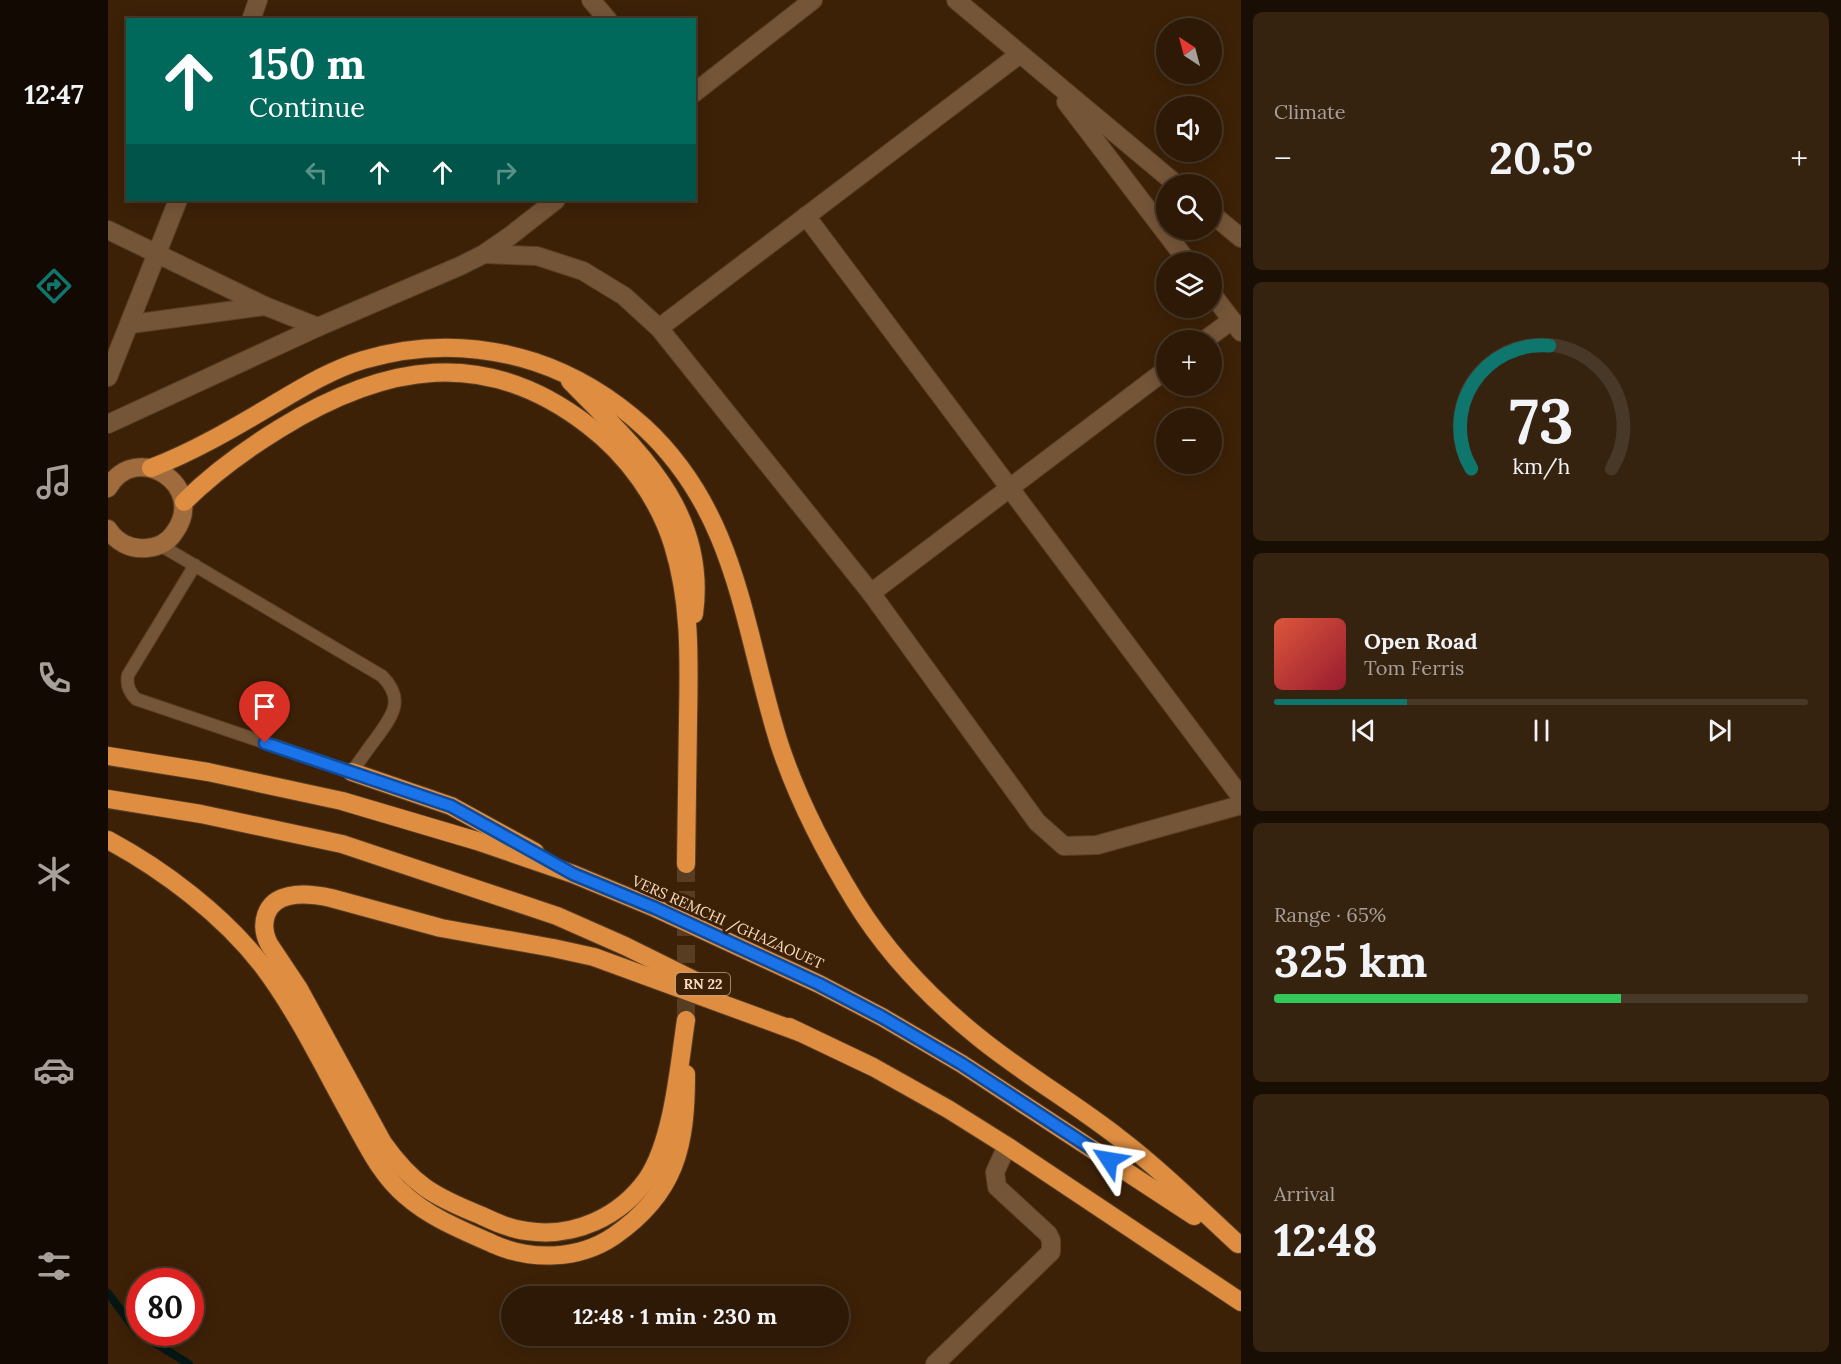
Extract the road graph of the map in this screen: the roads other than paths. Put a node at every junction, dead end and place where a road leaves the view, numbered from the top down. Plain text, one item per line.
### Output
1 (258, 0) edge
2 (591, 0) edge
3 (813, 0) edge
4 (956, 0) edge
5 (251, 18) edge
6 (606, 18) edge
7 (1020, 54) junction
8 (1046, 76) junction
9 (696, 91) edge
10 (1164, 174) edge
11 (178, 201) edge
12 (555, 201) edge
13 (806, 216) junction
14 (1222, 222) edge
15 (108, 230) edge
16 (1241, 238) edge
17 (1180, 252) edge
18 (157, 253) junction
19 (484, 254) junction
20 (265, 306) junction
21 (1222, 307) edge
22 (131, 324) junction
23 (1236, 326) edge
24 (318, 327) junction
25 (658, 328) junction
26 (1222, 332) edge
27 (559, 370) junction
28 (108, 377) edge
29 (1156, 377) edge
30 (108, 424) edge
31 (151, 468) junction
32 (112, 480) edge
33 (1010, 488) junction
34 (184, 502) junction
35 (108, 529) edge
36 (160, 545) junction
37 (195, 565) junction
38 (871, 593) junction
39 (689, 648) junction
40 (108, 756) edge
41 (352, 772) junction
42 (1241, 796) edge
43 (108, 799) edge
44 (1241, 804) edge
45 (108, 840) edge
46 (686, 864) tunnel mouth
47 (573, 874) junction
48 (799, 1032) junction
49 (1007, 1146) junction
50 (1239, 1245) edge
51 (1241, 1302) edge
52 (935, 1364) edge

1 - 5 street
2 - 6 street
3 - 9 street
4 - 7 street
7 - 8 street
7 - 13 street
8 - 10 street
8 - 17 street
11 - 18 street
12 - 19 street
13 - 25 street
13 - 33 street
14 - 16 street
15 - 18 street
18 - 20 street
18 - 22 street
19 - 24 street
19 - 25 street
20 - 22 street
20 - 24 street
21 - 23 street
22 - 28 street
23 - 26 street
24 - 30 street
25 - 38 street
27 - 31 highway
27 - 39 highway
27 - 50 highway
29 - 33 street
31 - 32 main road
31 - 34 main road
33 - 38 street
33 - 42 street
34 - 36 main road
34 - 39 highway
35 - 36 main road
36 - 37 lane
37 - 41 lane
37 - 41 lane
38 - 44 street
39 - 46 highway
40 - 47 highway, VERS REMCHI /GHAZAOUET
41 - 47 highway
43 - 48 highway, RN 22
45 - 48 highway
47 - 50 highway, VERS REMCHI /GHAZAOUET
48 - 49 highway, RN 22
49 - 51 highway, RN 22
49 - 52 street

